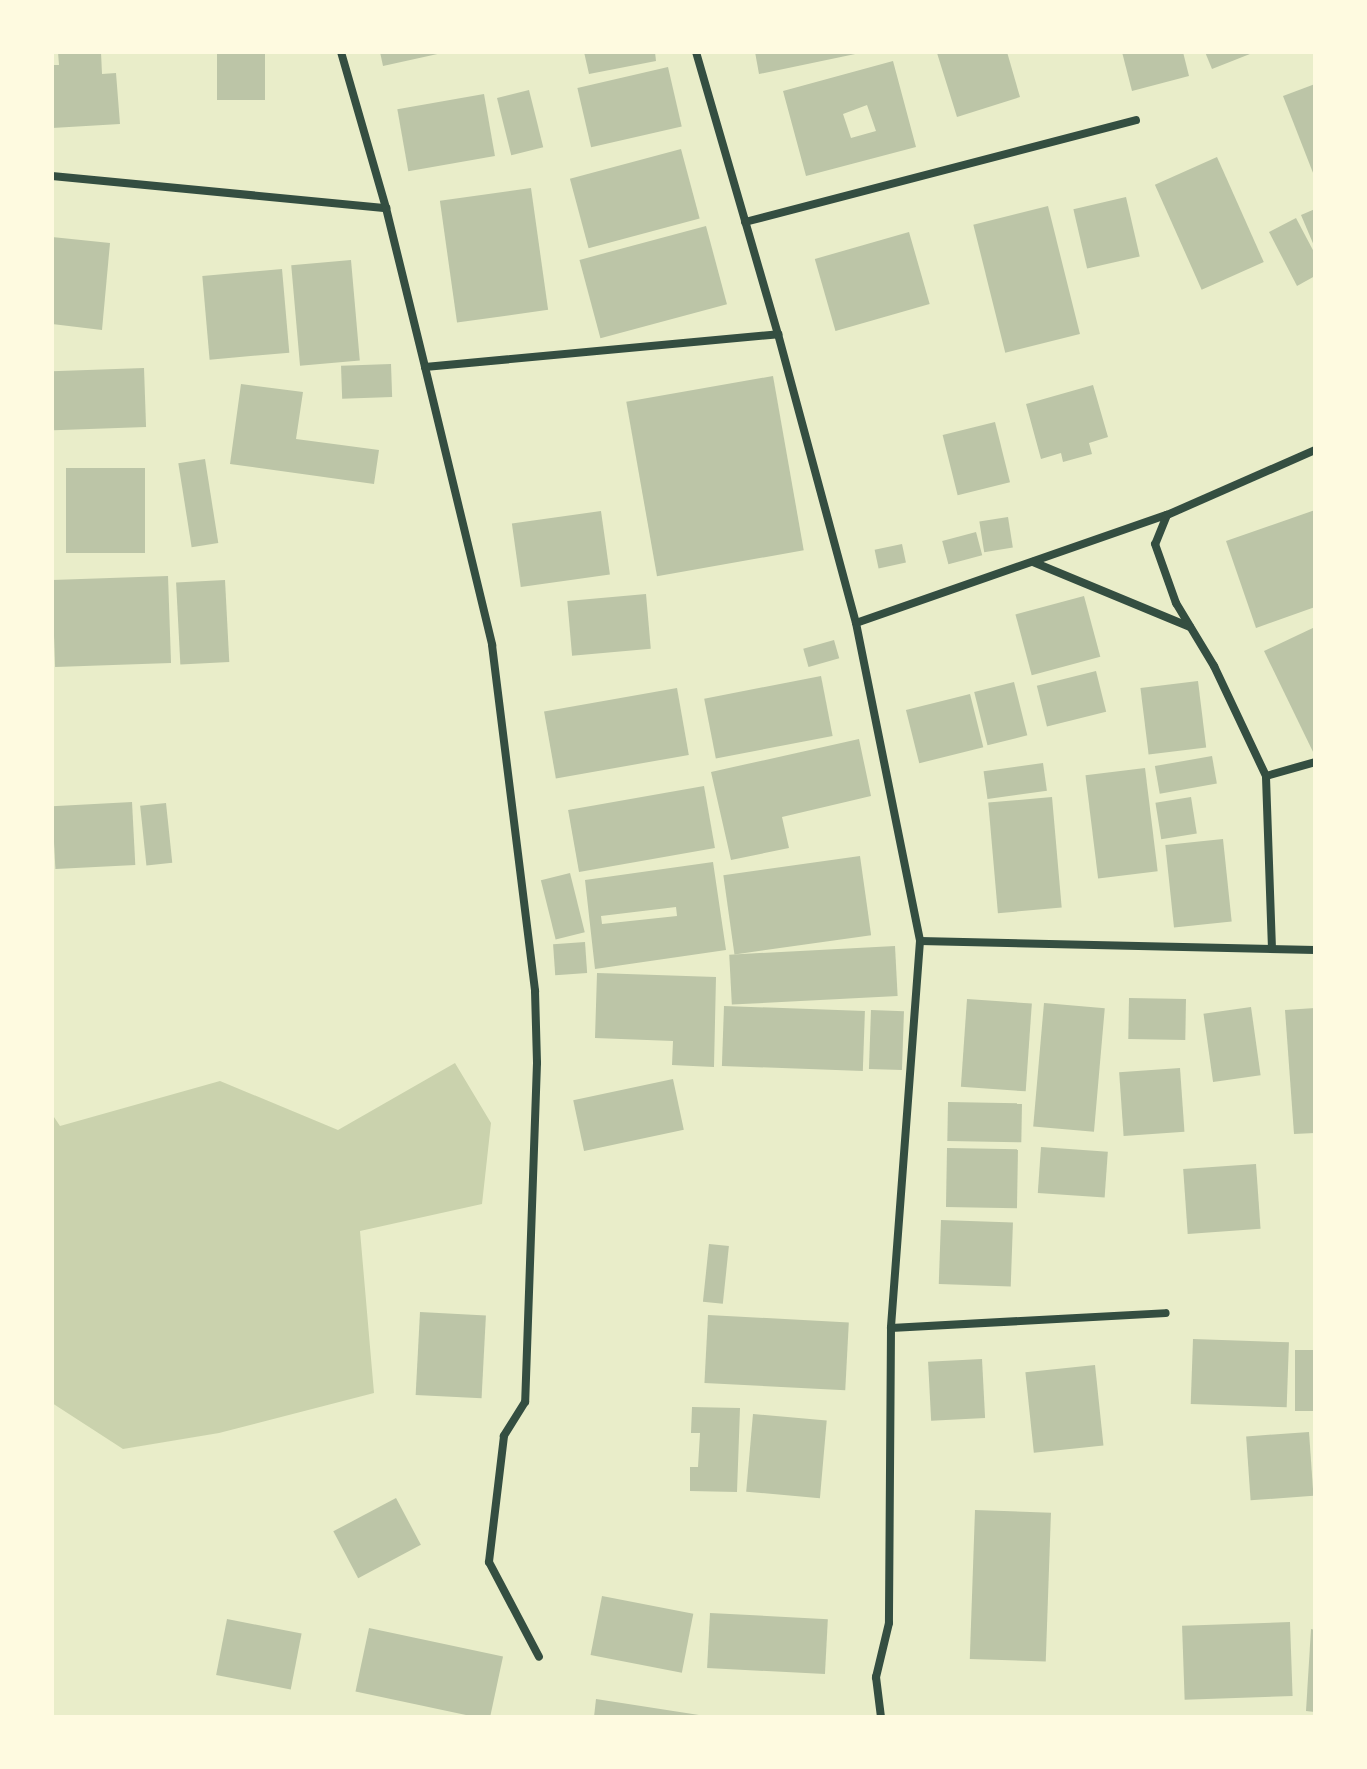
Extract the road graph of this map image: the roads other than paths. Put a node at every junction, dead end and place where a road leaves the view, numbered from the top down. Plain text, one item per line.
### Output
1 (341, 52) edge
2 (696, 52) edge
3 (1136, 120) dead end
4 (52, 176) edge
5 (386, 208) junction
6 (745, 222) junction
7 (778, 334) junction
8 (425, 367) junction
9 (1315, 450) edge
10 (1167, 515) junction
11 (1033, 562) junction
12 (856, 623) junction
13 (1191, 628) junction
14 (1315, 762) edge
15 (1266, 776) junction
16 (920, 941) junction
17 (1272, 949) junction
18 (1315, 950) edge
19 (1166, 1313) dead end
20 (891, 1328) junction
21 (539, 1657) dead end
22 (881, 1717) edge

1 - 5 street
2 - 6 street
3 - 6 street
4 - 5 street
5 - 8 street
6 - 7 street
7 - 8 street
7 - 12 street
8 - 21 street
9 - 10 street
10 - 11 street
10 - 13 street
11 - 12 street
11 - 13 street
12 - 16 street
13 - 15 street
14 - 15 street
15 - 17 street
16 - 17 street
16 - 20 street
17 - 18 street
19 - 20 street
20 - 22 street

